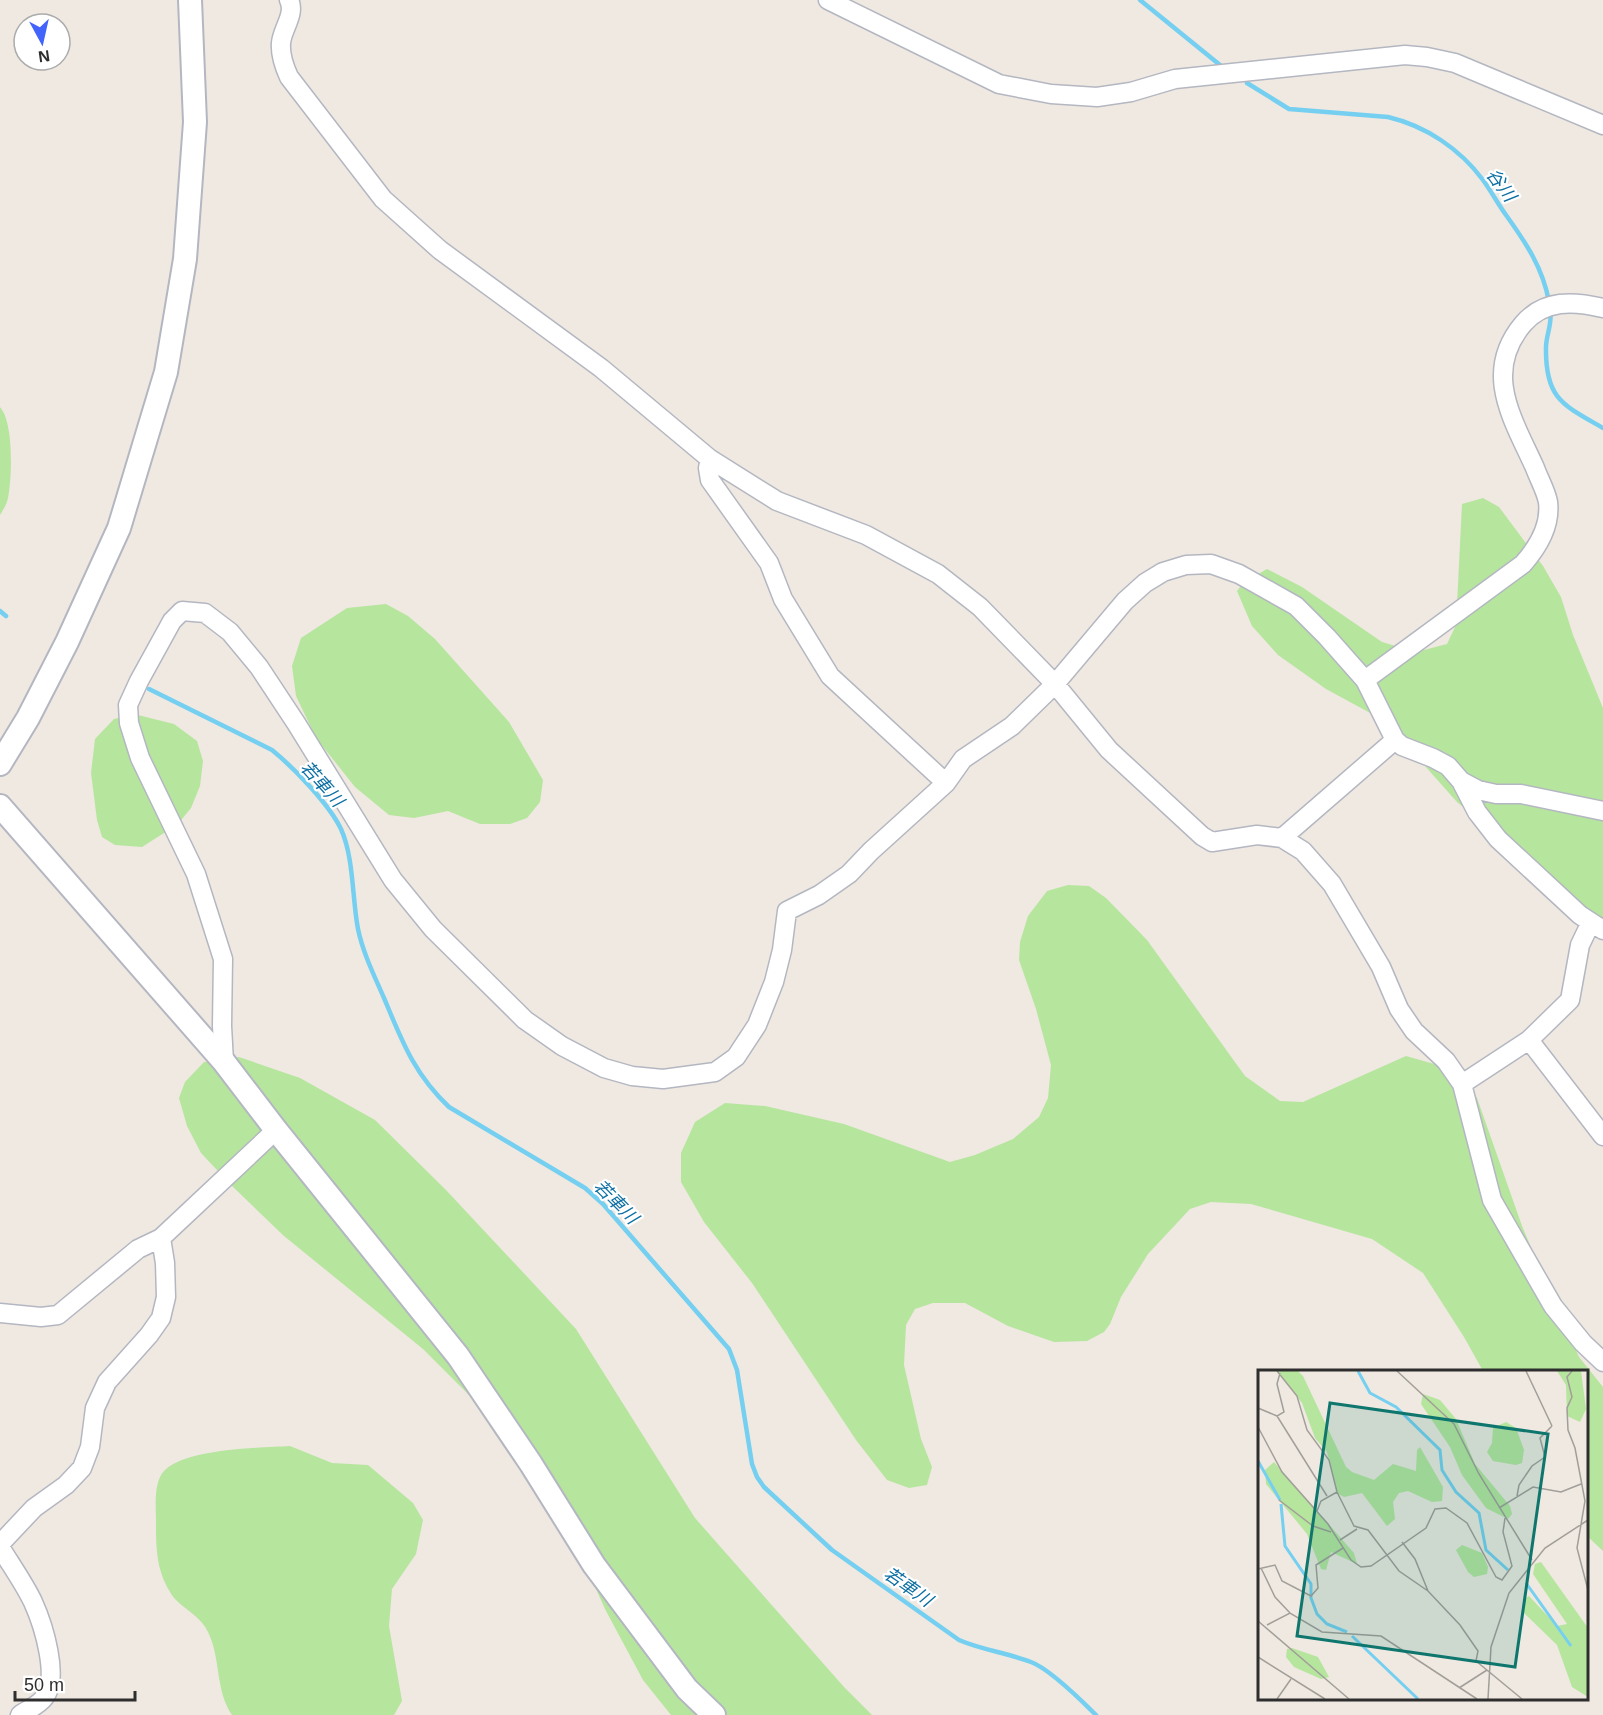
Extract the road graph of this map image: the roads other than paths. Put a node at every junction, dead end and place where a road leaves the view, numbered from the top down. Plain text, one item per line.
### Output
1 (190, 0) edge
2 (289, 0) edge
3 (828, 0) edge
4 (1603, 125) edge
5 (1603, 308) edge
6 (710, 459) junction
7 (1365, 680) junction
8 (1055, 684) junction
9 (1395, 740) junction
10 (0, 764) edge
11 (1461, 781) junction
12 (946, 783) junction
13 (0, 806) edge
14 (1603, 811) edge
15 (1282, 838) junction
16 (1597, 926) edge
17 (1529, 1040) junction
18 (224, 1062) junction
19 (1462, 1084) junction
20 (276, 1130) junction
21 (1603, 1136) edge
22 (161, 1238) junction
23 (0, 1313) edge
24 (1603, 1362) edge
25 (0, 1545) edge
26 (20, 1715) edge
27 (714, 1715) edge

1 - 10 street
2 - 6 street
3 - 4 street
5 - 7 street
6 - 8 street
6 - 12 street
7 - 8 street
7 - 9 street
8 - 12 street
8 - 15 street
9 - 11 street
9 - 15 street
11 - 14 street
11 - 16 street
12 - 18 street
13 - 18 street
15 - 19 street
16 - 17 street
17 - 19 street
17 - 21 street
18 - 20 street
19 - 24 street
20 - 22 street
20 - 27 street
22 - 23 street
22 - 25 street
25 - 26 street

